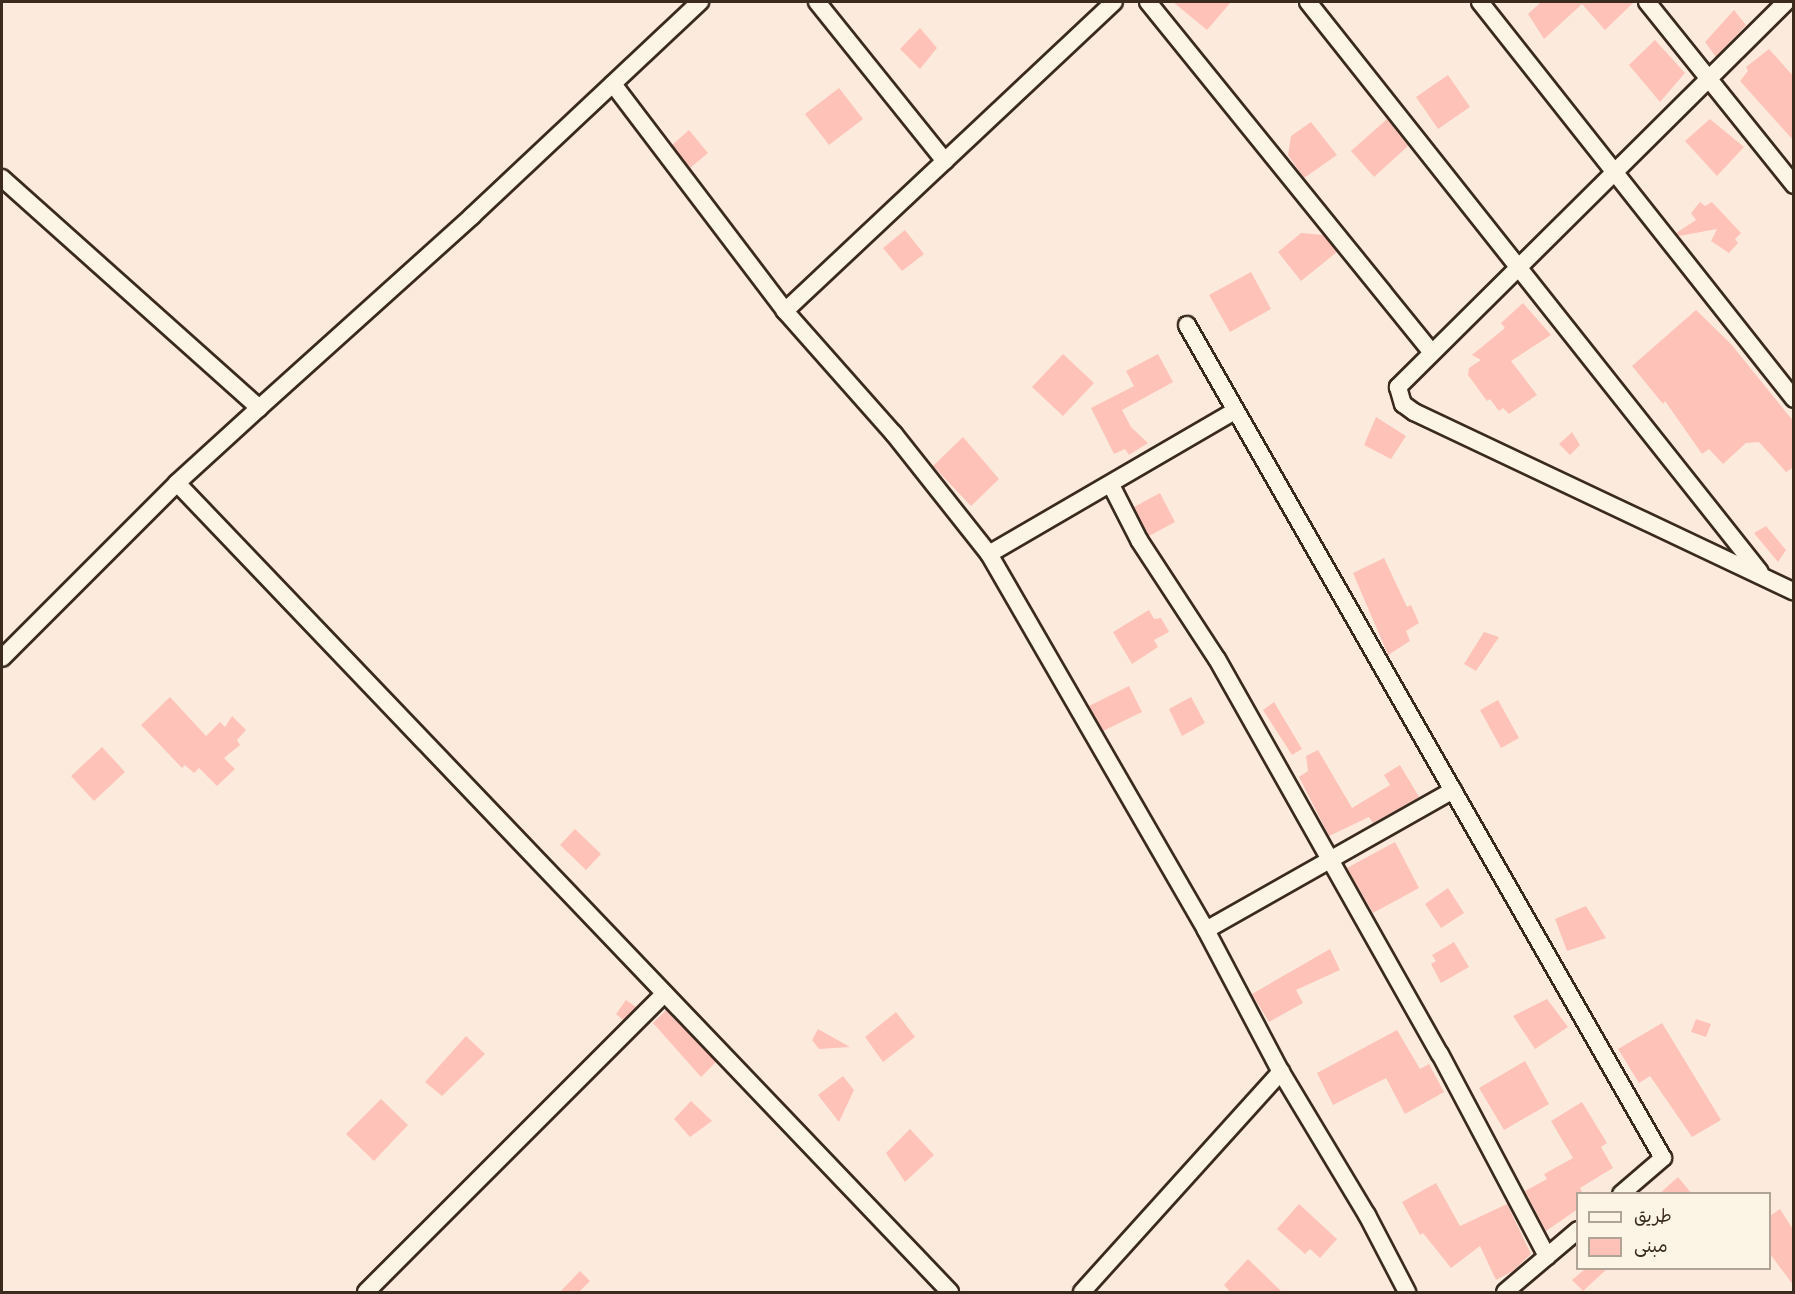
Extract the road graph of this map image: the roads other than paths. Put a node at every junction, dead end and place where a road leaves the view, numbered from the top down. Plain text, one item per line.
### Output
1 (700, 2) edge
2 (817, 2) edge
3 (1114, 2) edge
4 (1148, 2) edge
5 (1308, 2) edge
6 (1480, 2) edge
7 (1647, 2) edge
8 (1786, 2) edge
9 (1708, 77) junction
10 (613, 84) junction
11 (945, 161) junction
12 (1616, 172) junction
13 (2, 177) edge
14 (1794, 185) edge
15 (1522, 268) junction
16 (785, 311) junction
17 (1187, 325) dead end
18 (1431, 351) junction
19 (1794, 399) edge
20 (259, 408) junction
21 (1235, 411) junction
22 (177, 483) junction
23 (1111, 485) junction
24 (989, 554) junction
25 (1765, 577) junction
26 (1794, 592) edge
27 (2, 658) edge
28 (1453, 790) junction
29 (1330, 860) junction
30 (1206, 930) junction
31 (664, 994) junction
32 (1281, 1072) junction
33 (1623, 1192) edge
34 (1576, 1232) edge
35 (1547, 1256) junction
36 (366, 1293) edge
37 (951, 1293) edge
38 (1082, 1293) edge
39 (1407, 1293) edge
40 (1505, 1293) edge

1 - 10 street
2 - 11 street
3 - 11 street
4 - 18 street
5 - 15 street
6 - 12 street
7 - 9 street
8 - 9 street
9 - 12 street
9 - 14 street
10 - 16 street
10 - 20 street
11 - 16 street
12 - 15 street
12 - 19 street
13 - 20 street
15 - 18 street
15 - 25 street
16 - 24 street
17 - 21 street
18 - 25 street
20 - 22 street
21 - 23 street
21 - 28 street
22 - 27 street
22 - 31 street
23 - 24 street
23 - 29 street
24 - 30 street
25 - 26 street
28 - 29 street
28 - 33 street
29 - 30 street
29 - 35 street
30 - 32 street
31 - 36 street
31 - 37 street
32 - 38 street
32 - 39 street
34 - 35 street
35 - 40 street

